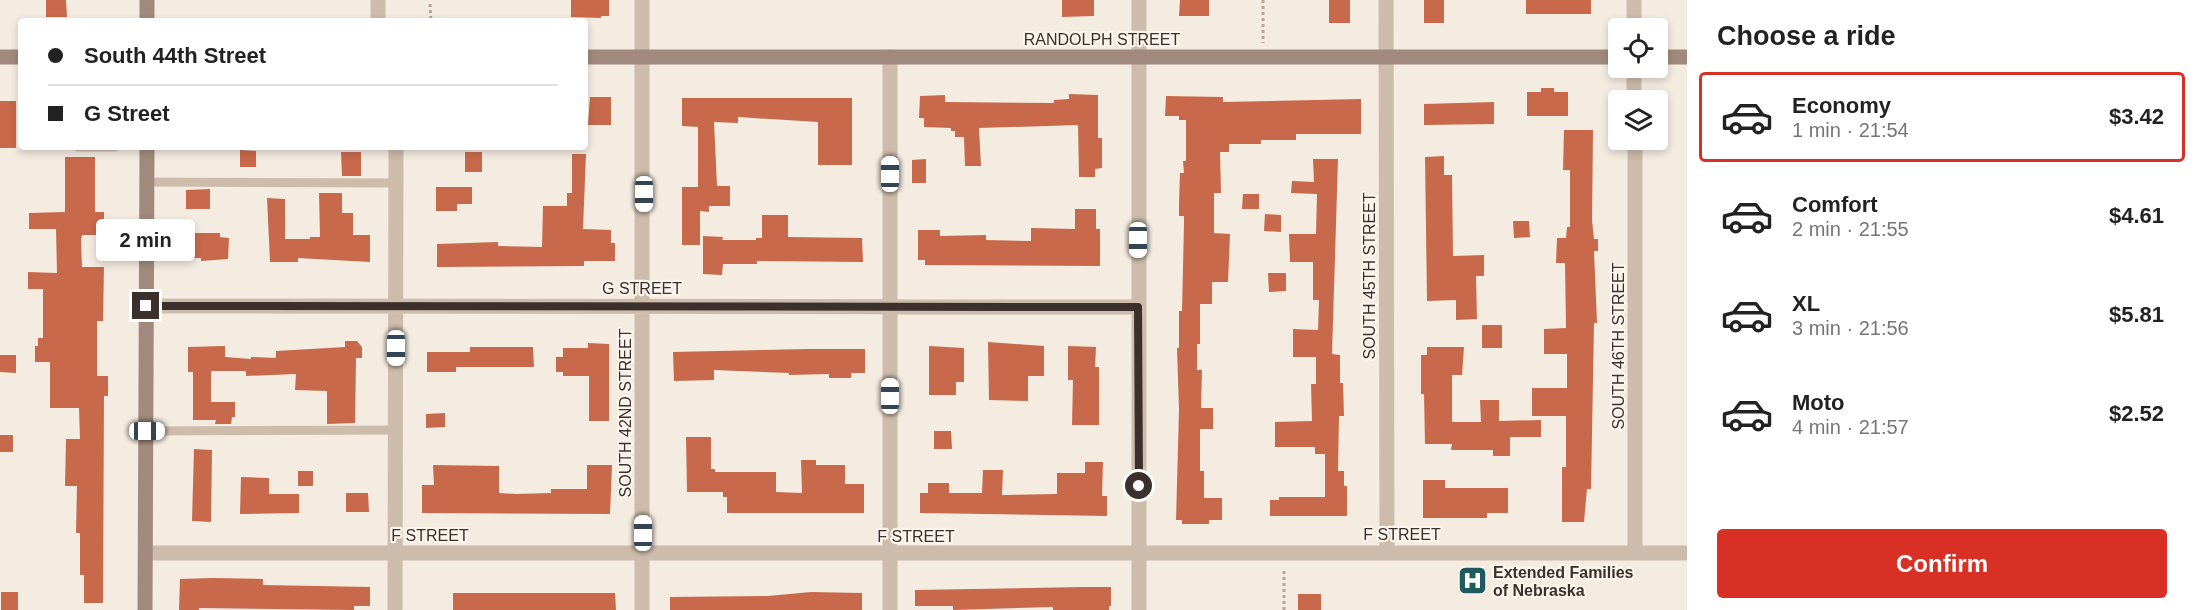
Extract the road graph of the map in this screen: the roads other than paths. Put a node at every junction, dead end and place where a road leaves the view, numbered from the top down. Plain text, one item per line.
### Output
1 (147, 0) edge
2 (378, 0) edge
3 (642, 0) edge
4 (1138, 0) edge
5 (1386, 0) edge
6 (1634, 0) edge
7 (147, 18) edge
8 (378, 18) edge
9 (1634, 18) edge
10 (0, 57) edge
11 (18, 57) edge
12 (588, 57) edge
13 (643, 57) junction
14 (890, 57) junction
15 (1139, 57) junction
16 (1386, 57) junction
17 (1608, 57) edge
18 (1668, 57) edge
19 (1687, 57) edge
20 (147, 150) edge
21 (396, 150) edge
22 (1635, 150) edge
23 (147, 182) junction
24 (396, 183) junction
25 (146, 306) junction
26 (396, 306) junction
27 (643, 306) junction
28 (890, 306) junction
29 (1138, 307) junction
30 (395, 430) junction
31 (147, 431) junction
32 (1387, 552) junction
33 (146, 553) junction
34 (395, 553) junction
35 (1139, 553) junction
36 (1635, 553) junction
37 (1687, 553) edge
38 (643, 554) junction
39 (890, 554) junction
40 (145, 610) edge
41 (395, 610) edge
42 (642, 610) edge
43 (890, 610) edge
44 (1139, 610) edge

1 - 7 main road
2 - 8 street
3 - 13 street, SOUTH 42ND STREET
4 - 15 street
5 - 16 street, SOUTH 45TH STREET
6 - 9 street
10 - 11 main road
12 - 13 main road, RANDOLPH STREET
13 - 14 main road, RANDOLPH STREET
13 - 27 street, SOUTH 42ND STREET
14 - 15 main road, RANDOLPH STREET
14 - 28 street
15 - 16 main road, RANDOLPH STREET
15 - 29 street
16 - 17 main road, RANDOLPH STREET
16 - 32 street, SOUTH 45TH STREET
18 - 19 main road
20 - 23 main road
21 - 24 street
22 - 36 street, SOUTH 46TH STREET
23 - 24 lane
23 - 25 main road
24 - 26 street
25 - 26 street, G STREET
25 - 31 main road
26 - 27 street, G STREET
26 - 30 street
27 - 28 street, G STREET
27 - 38 street, SOUTH 42ND STREET
28 - 29 street, G STREET
28 - 39 street
29 - 35 street
30 - 31 lane
30 - 34 street
31 - 33 main road
32 - 35 street, F STREET
32 - 36 street, F STREET
33 - 34 street, F STREET
33 - 40 main road
34 - 38 street, F STREET
34 - 41 street
35 - 39 street, F STREET
35 - 44 street
36 - 37 street, F STREET
38 - 39 street, F STREET
38 - 42 street, SOUTH 42ND STREET
39 - 43 street

